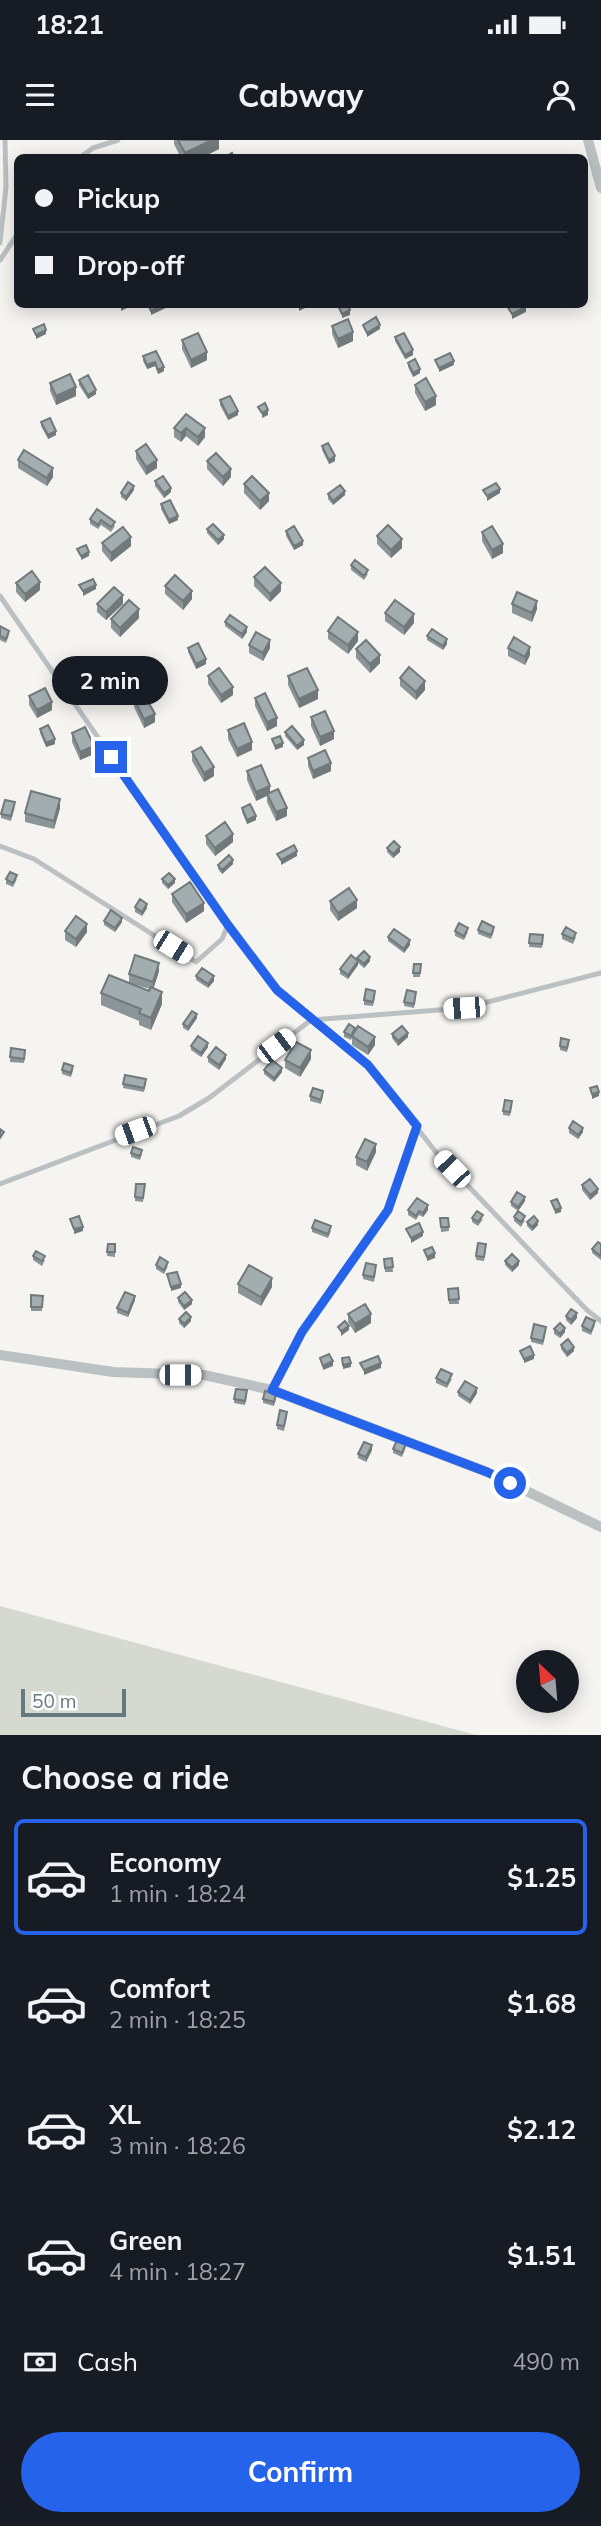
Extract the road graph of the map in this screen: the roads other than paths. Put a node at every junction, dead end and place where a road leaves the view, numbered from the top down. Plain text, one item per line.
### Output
1 (5, 140) edge
2 (118, 140) edge
3 (588, 140) edge
4 (85, 154) edge
5 (601, 188) edge
6 (14, 239) edge
7 (0, 243) edge
8 (0, 260) edge
9 (0, 596) edge
10 (0, 846) edge
11 (228, 925) junction
12 (601, 972) edge
13 (311, 1020) junction
14 (417, 1126) junction
15 (0, 1184) edge
16 (601, 1321) edge
17 (0, 1355) edge
18 (272, 1390) junction
19 (601, 1527) edge

1 - 7 lane
2 - 4 lane
3 - 5 street
6 - 8 lane
9 - 11 lane
10 - 11 lane
11 - 13 lane
12 - 13 lane
13 - 14 lane
13 - 15 lane
14 - 16 lane
14 - 18 lane
17 - 18 street
18 - 19 street

